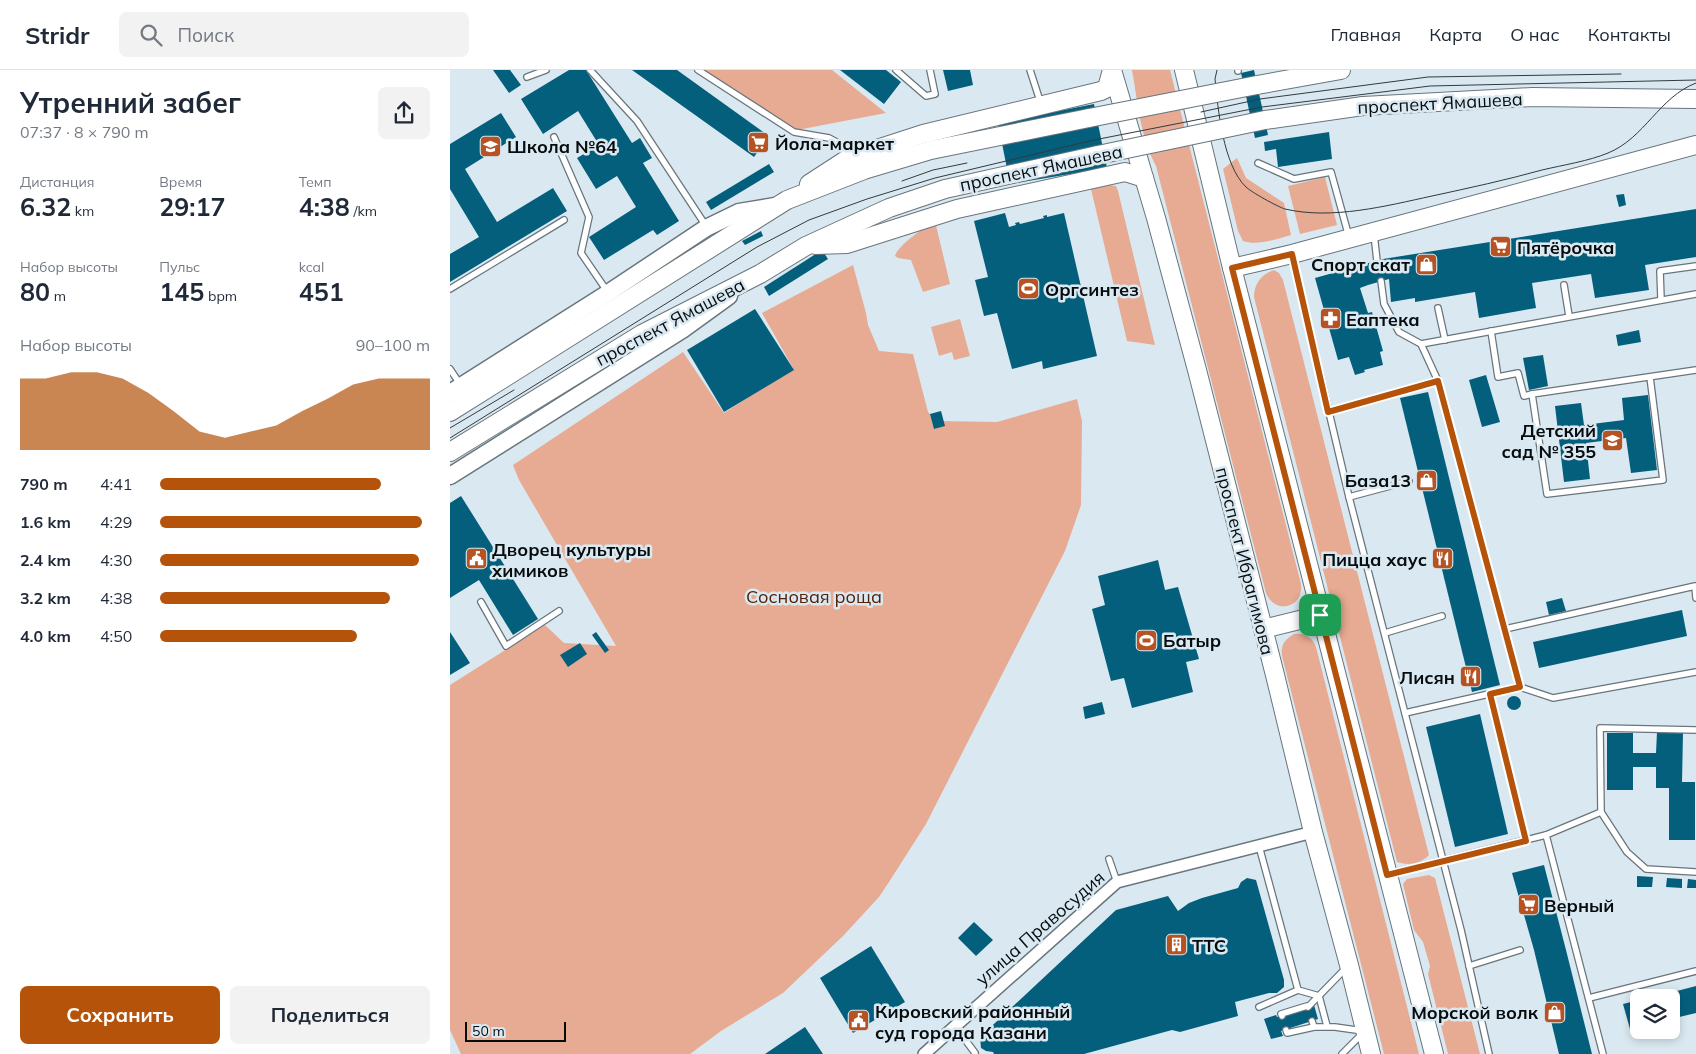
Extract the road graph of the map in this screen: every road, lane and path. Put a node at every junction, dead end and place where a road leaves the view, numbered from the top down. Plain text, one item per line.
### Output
1 (546, 70) edge
2 (590, 70) edge
3 (698, 70) edge
4 (896, 70) edge
5 (930, 70) edge
6 (1030, 70) edge
7 (1112, 70) edge
8 (1184, 70) edge
9 (1341, 70) edge
10 (527, 77) dead end
11 (1696, 99) edge
12 (1042, 106) junction
13 (554, 137) dead end
14 (1696, 145) edge
15 (849, 158) junction
16 (1258, 162) dead end
17 (1144, 178) junction
18 (781, 203) junction
19 (564, 220) dead end
20 (706, 228) junction
21 (1374, 232) junction
22 (1350, 238) junction
23 (806, 246) junction
24 (1292, 254) junction
25 (1378, 261) dead end
26 (1696, 266) edge
27 (1232, 268) junction
28 (760, 274) junction
29 (1381, 281) dead end
30 (1564, 284) dead end
31 (450, 289) edge
32 (608, 293) junction
33 (1696, 294) edge
34 (1661, 299) junction
35 (1438, 308) dead end
36 (1569, 316) junction
37 (1492, 331) junction
38 (1445, 340) junction
39 (1421, 344) junction
40 (450, 369) edge
41 (1696, 370) edge
42 (1650, 377) junction
43 (1438, 381) junction
44 (456, 390) edge
45 (1532, 394) junction
46 (450, 412) edge
47 (1328, 412) junction
48 (450, 452) edge
49 (450, 476) edge
50 (1408, 481) dead end
51 (1350, 496) junction
52 (1696, 598) edge
53 (481, 602) dead end
54 (559, 611) dead end
55 (1320, 615) junction
56 (1442, 616) dead end
57 (1263, 629) junction
58 (1505, 629) junction
59 (1385, 633) junction
60 (1696, 672) edge
61 (1520, 687) junction
62 (1490, 694) junction
63 (1405, 713) junction
64 (1696, 730) edge
65 (1601, 812) junction
66 (1313, 832) junction
67 (1546, 835) junction
68 (1526, 841) junction
69 (1260, 846) junction
70 (1110, 858) dead end
71 (1444, 861) junction
72 (1696, 872) edge
73 (1387, 875) junction
74 (1117, 882) junction
75 (1520, 950) dead end
76 (1349, 965) junction
77 (1469, 966) junction
78 (1696, 971) edge
79 (1298, 990) junction
80 (1319, 996) junction
81 (1589, 998) junction
82 (1259, 1007) dead end
83 (1282, 1016) dead end
84 (955, 1026) junction
85 (1327, 1026) junction
86 (1286, 1030) dead end
87 (1365, 1031) junction
88 (975, 1053) edge
89 (924, 1054) edge
90 (1342, 1054) edge
91 (1371, 1054) edge
92 (1434, 1054) edge
93 (1489, 1054) edge
94 (1604, 1054) edge

1 - 10 lane
2 - 20 lane
3 - 15 lane
4 - 5 lane
6 - 12 lane
7 - 12 main road
7 - 17 main road, проспект Ибрагимова
8 - 27 main road
9 - 18 main road, проспект Ямашева, bridge
11 - 23 main road, проспект Ямашева, bridge
12 - 15 main road
13 - 32 lane
14 - 21 main road
15 - 18 main road
16 - 22 lane
17 - 23 main road
17 - 57 main road, проспект Ибрагимова
18 - 20 main road
18 - 46 main road, проспект Ямашева
19 - 31 lane
20 - 32 main road
21 - 22 main road
21 - 25 lane
22 - 24 main road
23 - 28 main road, проспект Ямашева
24 - 27 main road
24 - 47 lane
26 - 34 lane
27 - 55 main road
28 - 48 main road, проспект Ямашева
28 - 49 main road
29 - 39 lane
30 - 36 lane
32 - 44 main road
33 - 34 lane
34 - 36 lane
35 - 38 lane
36 - 37 lane
37 - 38 lane
37 - 45 lane
38 - 39 lane
39 - 43 lane
40 - 44 lane
41 - 42 lane
42 - 45 lane
42 - 45 lane
43 - 47 lane
43 - 58 lane
47 - 51 lane
50 - 51 lane
51 - 59 lane
52 - 58 lane
53 - 54 lane
55 - 57 main road
55 - 73 main road
56 - 59 lane
57 - 66 main road, проспект Ибрагимова
58 - 61 lane
59 - 63 lane
60 - 61 lane
61 - 62 lane
62 - 63 lane
62 - 68 lane
63 - 71 lane
64 - 65 lane
65 - 67 lane
65 - 72 lane
66 - 69 street, улица Правосудия
66 - 76 main road, проспект Ибрагимова
67 - 68 lane
67 - 81 lane
68 - 71 lane
69 - 74 street, улица Правосудия
69 - 79 lane
70 - 74 lane
71 - 73 lane
71 - 77 lane
73 - 92 main road
74 - 84 street, улица Правосудия
75 - 77 lane
76 - 80 lane
76 - 87 main road, проспект Ибрагимова
77 - 93 lane
78 - 81 lane
79 - 80 lane
79 - 82 lane
80 - 83 lane
80 - 85 lane
81 - 94 lane
84 - 88 lane
84 - 89 street, улица Правосудия
85 - 86 lane
85 - 87 lane
87 - 90 lane
87 - 91 main road, проспект Ибрагимова

